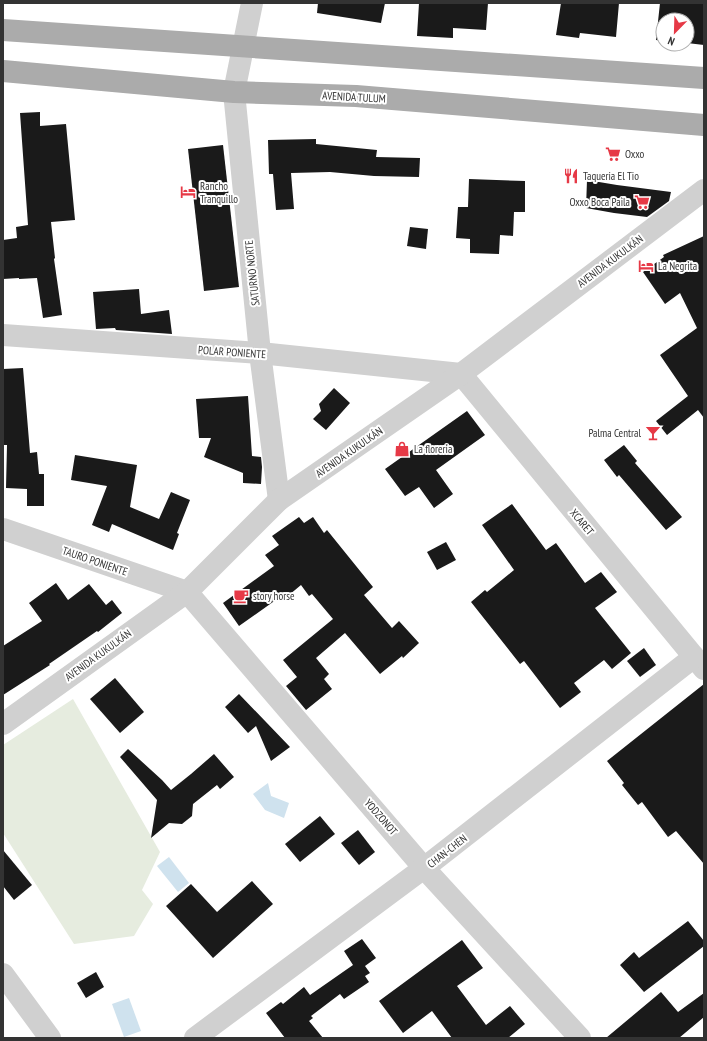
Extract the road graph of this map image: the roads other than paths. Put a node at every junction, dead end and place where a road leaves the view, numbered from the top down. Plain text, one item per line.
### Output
1 (252, 3) edge
2 (3, 30) edge
3 (243, 46) junction
4 (3, 71) edge
5 (704, 78) edge
6 (234, 92) junction
7 (704, 125) edge
8 (704, 190) edge
9 (3, 335) edge
10 (260, 353) junction
11 (461, 374) junction
12 (279, 500) junction
13 (3, 529) edge
14 (186, 592) junction
15 (699, 663) edge
16 (3, 724) edge
17 (424, 868) junction
18 (3, 974) edge
19 (50, 1038) edge
20 (195, 1038) edge
21 (580, 1038) edge

1 - 3 street, SATURNO NORTE
2 - 3 main road
3 - 5 main road
3 - 6 street, SATURNO NORTE
4 - 6 main road, AVENIDA TULUM
6 - 7 main road, AVENIDA TULUM
6 - 10 street, SATURNO NORTE
8 - 11 street, AVENIDA KUKULKÁN
9 - 10 street, POLAR PONIENTE
10 - 11 street, POLAR PONIENTE
10 - 12 street, SATURNO NORTE
11 - 12 street, AVENIDA KUKULKÁN
11 - 15 street, XCARET
12 - 14 street, AVENIDA KUKULKÁN
13 - 14 street, TAURO PONIENTE
14 - 16 street, AVENIDA KUKULKÁN
14 - 17 street, YODZONOT
15 - 17 street, CHAN-CHEN
17 - 20 street, CHAN-CHEN
17 - 21 street, YODZONOT
18 - 19 street

